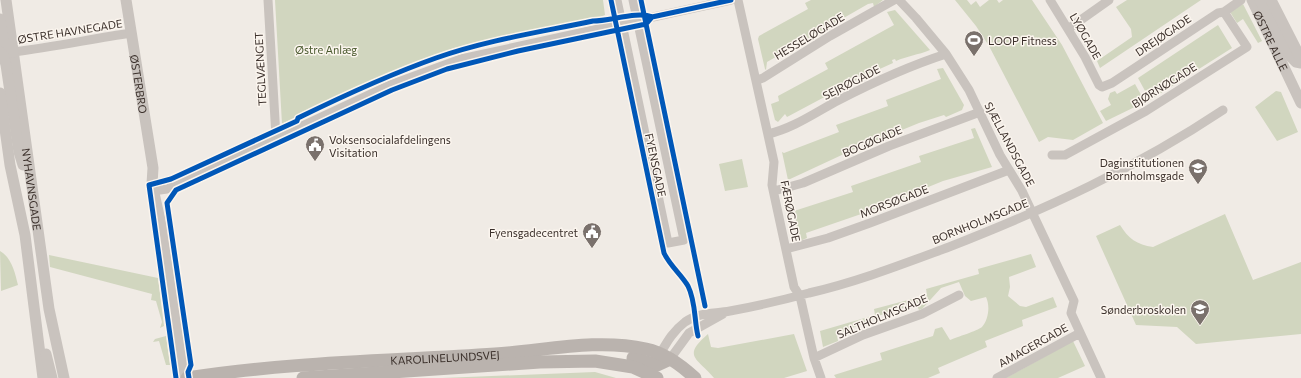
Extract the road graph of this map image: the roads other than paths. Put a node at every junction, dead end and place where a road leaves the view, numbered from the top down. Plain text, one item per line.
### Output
1 (6, 0) edge
2 (126, 0) edge
3 (268, 0) edge
4 (617, 0) edge
5 (633, 0) edge
6 (731, 0) edge
7 (738, 0) edge
8 (894, 0) edge
9 (899, 0) edge
10 (1050, 0) edge
11 (1109, 0) edge
12 (1241, 0) edge
13 (1252, 0) edge
14 (1260, 0) edge
15 (1271, 0) edge
16 (1224, 12) junction
17 (0, 18) edge
18 (637, 20) junction
19 (622, 24) junction
20 (1068, 29) junction
21 (131, 33) junction
22 (1294, 45) edge
23 (3, 51) edge
24 (946, 54) junction
25 (1301, 59) edge
26 (1301, 63) edge
27 (1285, 67) junction
28 (757, 80) junction
29 (1099, 85) joint
30 (0, 93) edge
31 (1298, 95) edge
32 (1301, 103) edge
33 (1223, 110) dead end
34 (980, 112) junction
35 (276, 134) junction
36 (768, 134) junction
37 (1052, 155) dead end
38 (1009, 170) junction
39 (157, 191) junction
40 (774, 191) junction
41 (1032, 213) junction
42 (786, 249) junction
43 (959, 294) dead end
44 (800, 296) junction
45 (35, 310) junction
46 (1080, 333) junction
47 (179, 345) junction
48 (814, 358) junction
49 (661, 367) edge
50 (43, 378) edge
51 (52, 378) edge
52 (64, 378) edge
53 (180, 378) edge
54 (188, 378) edge
55 (303, 378) edge
56 (695, 378) edge
57 (821, 378) edge
58 (997, 378) edge
59 (1101, 378) edge

1 - 23 street, NYHAVNSGADE
2 - 21 street, ØSTERBRO
3 - 35 street, TEGLVÆNGET
4 - 19 street, FYENSGADE
5 - 18 street, FYENSGADE
6 - 18 street
7 - 28 street, FÆRØGADE
8 - 28 street, HESSELØGADE
9 - 24 street, SJÆLLANDSGADE
10 - 20 street, LYØGADE
11 - 20 street
12 - 16 street, DREJØGADE
13 - 27 street, ØSTRE ALLE
14 - 22 street
15 - 22 street, ØSTRE ALLE
16 - 29 street, DREJØGADE
16 - 37 street, BJØRNØGADE
17 - 23 street
18 - 19 street
18 - 19 street, FYENSGADE
19 - 35 street
20 - 29 street, LYØGADE
21 - 23 street, ØSTRE HAVNEGADE
21 - 39 street, ØSTERBRO
22 - 25 street, ØSTRE ALLE
22 - 26 street
22 - 27 street
23 - 52 street, NYHAVNSGADE
24 - 34 street, SJÆLLANDSGADE
24 - 36 street, SEJRØGADE
27 - 31 street, ØSTRE ALLE
28 - 36 street, FÆRØGADE
30 - 45 street, NYHAVNSGADE
31 - 32 street, ØSTRE ALLE
33 - 41 street, BORNHOLMSGADE
34 - 38 street, SJÆLLANDSGADE
34 - 40 street, BOGØGADE
35 - 39 street
36 - 40 street, FÆRØGADE
38 - 41 street, SJÆLLANDSGADE
38 - 42 street, MORSØGADE
39 - 47 street, ØSTERBRO
40 - 42 street, FÆRØGADE
41 - 44 street, BORNHOLMSGADE
41 - 46 street, SJÆLLANDSGADE
42 - 44 street, FÆRØGADE
43 - 48 street, SALTHOLMSGADE
44 - 48 street, FÆRØGADE
44 - 49 street, BORNHOLMSGADE
45 - 50 street, NYHAVNSGADE
45 - 51 street
46 - 58 street, AMAGERGADE
46 - 59 street, SJÆLLANDSGADE
47 - 53 street, ØSTERBRO
47 - 54 street, ØSTERBRO
48 - 57 street, FÆRØGADE
49 - 54 main road, KAROLINELUNDSVEJ
49 - 55 main road, KAROLINELUNDSVEJ
49 - 56 main road, KAROLINELUNDSVEJ

